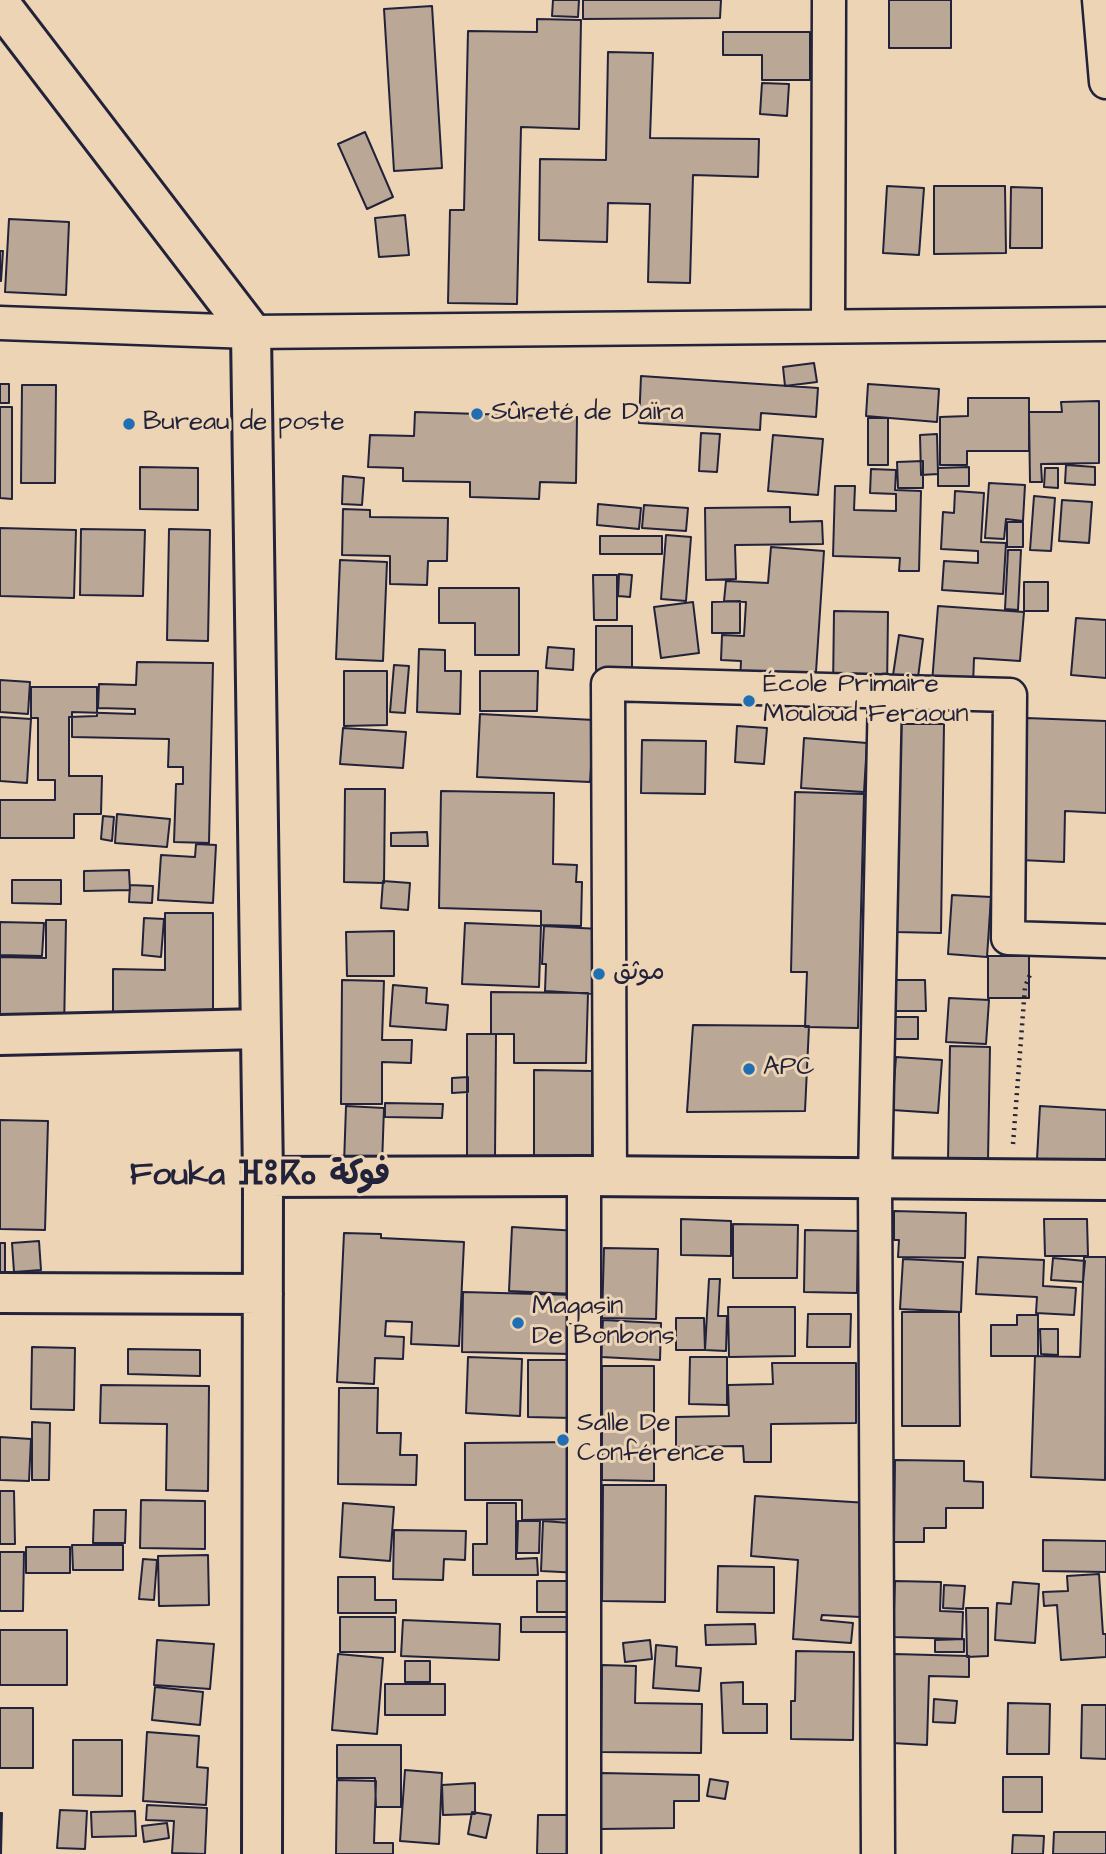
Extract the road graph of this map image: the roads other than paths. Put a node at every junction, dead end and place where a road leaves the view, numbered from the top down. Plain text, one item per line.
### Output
1 (829, 0) edge
2 (1099, 0) edge
3 (0, 4) edge
4 (1106, 82) edge
5 (1105, 320) edge
6 (0, 323) edge
7 (828, 326) junction
8 (251, 332) junction
9 (885, 691) junction
10 (1106, 941) edge
11 (260, 1029) junction
12 (0, 1035) edge
13 (597, 1176) junction
14 (263, 1177) junction
15 (875, 1178) junction
16 (1106, 1180) edge
17 (0, 1293) edge
18 (263, 1294) junction
19 (262, 1854) edge
20 (584, 1854) edge
21 (878, 1854) edge

1 - 7 street
2 - 4 street
3 - 8 main road
5 - 7 street
6 - 8 street
7 - 8 street
8 - 11 main road
9 - 10 street
9 - 13 street
9 - 15 street
11 - 12 main road
11 - 14 main road
13 - 14 main road
13 - 15 main road
13 - 20 street
14 - 18 main road
15 - 16 main road
15 - 21 street
17 - 18 main road
18 - 19 main road

